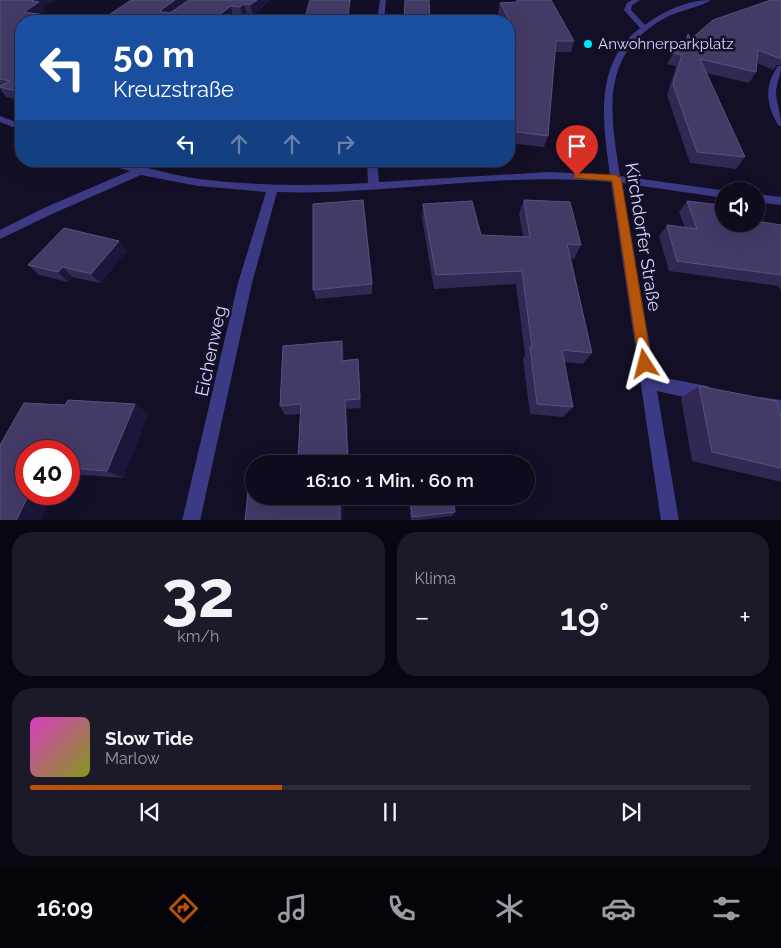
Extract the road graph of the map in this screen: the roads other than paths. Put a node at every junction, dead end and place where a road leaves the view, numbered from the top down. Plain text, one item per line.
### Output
1 (383, 0) edge
2 (637, 0) edge
3 (697, 1) edge
4 (382, 15) edge
5 (644, 28) junction
6 (781, 68) edge
7 (0, 119) edge
8 (781, 123) edge
9 (15, 124) edge
10 (123, 167) edge
11 (372, 167) edge
12 (138, 172) junction
13 (616, 178) junction
14 (374, 186) junction
15 (272, 190) junction
16 (715, 193) edge
17 (765, 199) edge
18 (781, 201) edge
19 (0, 235) edge
20 (648, 382) junction
21 (724, 397) edge
22 (743, 401) edge
23 (781, 408) edge
24 (191, 520) edge
25 (670, 520) edge

1 - 4 street
2 - 5 street
3 - 5 street, Kirchdorfer Straße
5 - 13 street, Kirchdorfer Straße
6 - 8 street
7 - 9 street
10 - 12 street
11 - 14 street
12 - 15 street
12 - 19 street
13 - 14 street
13 - 16 street
13 - 20 street, Kirchdorfer Straße
14 - 15 street
15 - 24 street, Eichenweg
17 - 18 street
20 - 21 street
20 - 25 street, Kirchdorfer Straße
22 - 23 street

